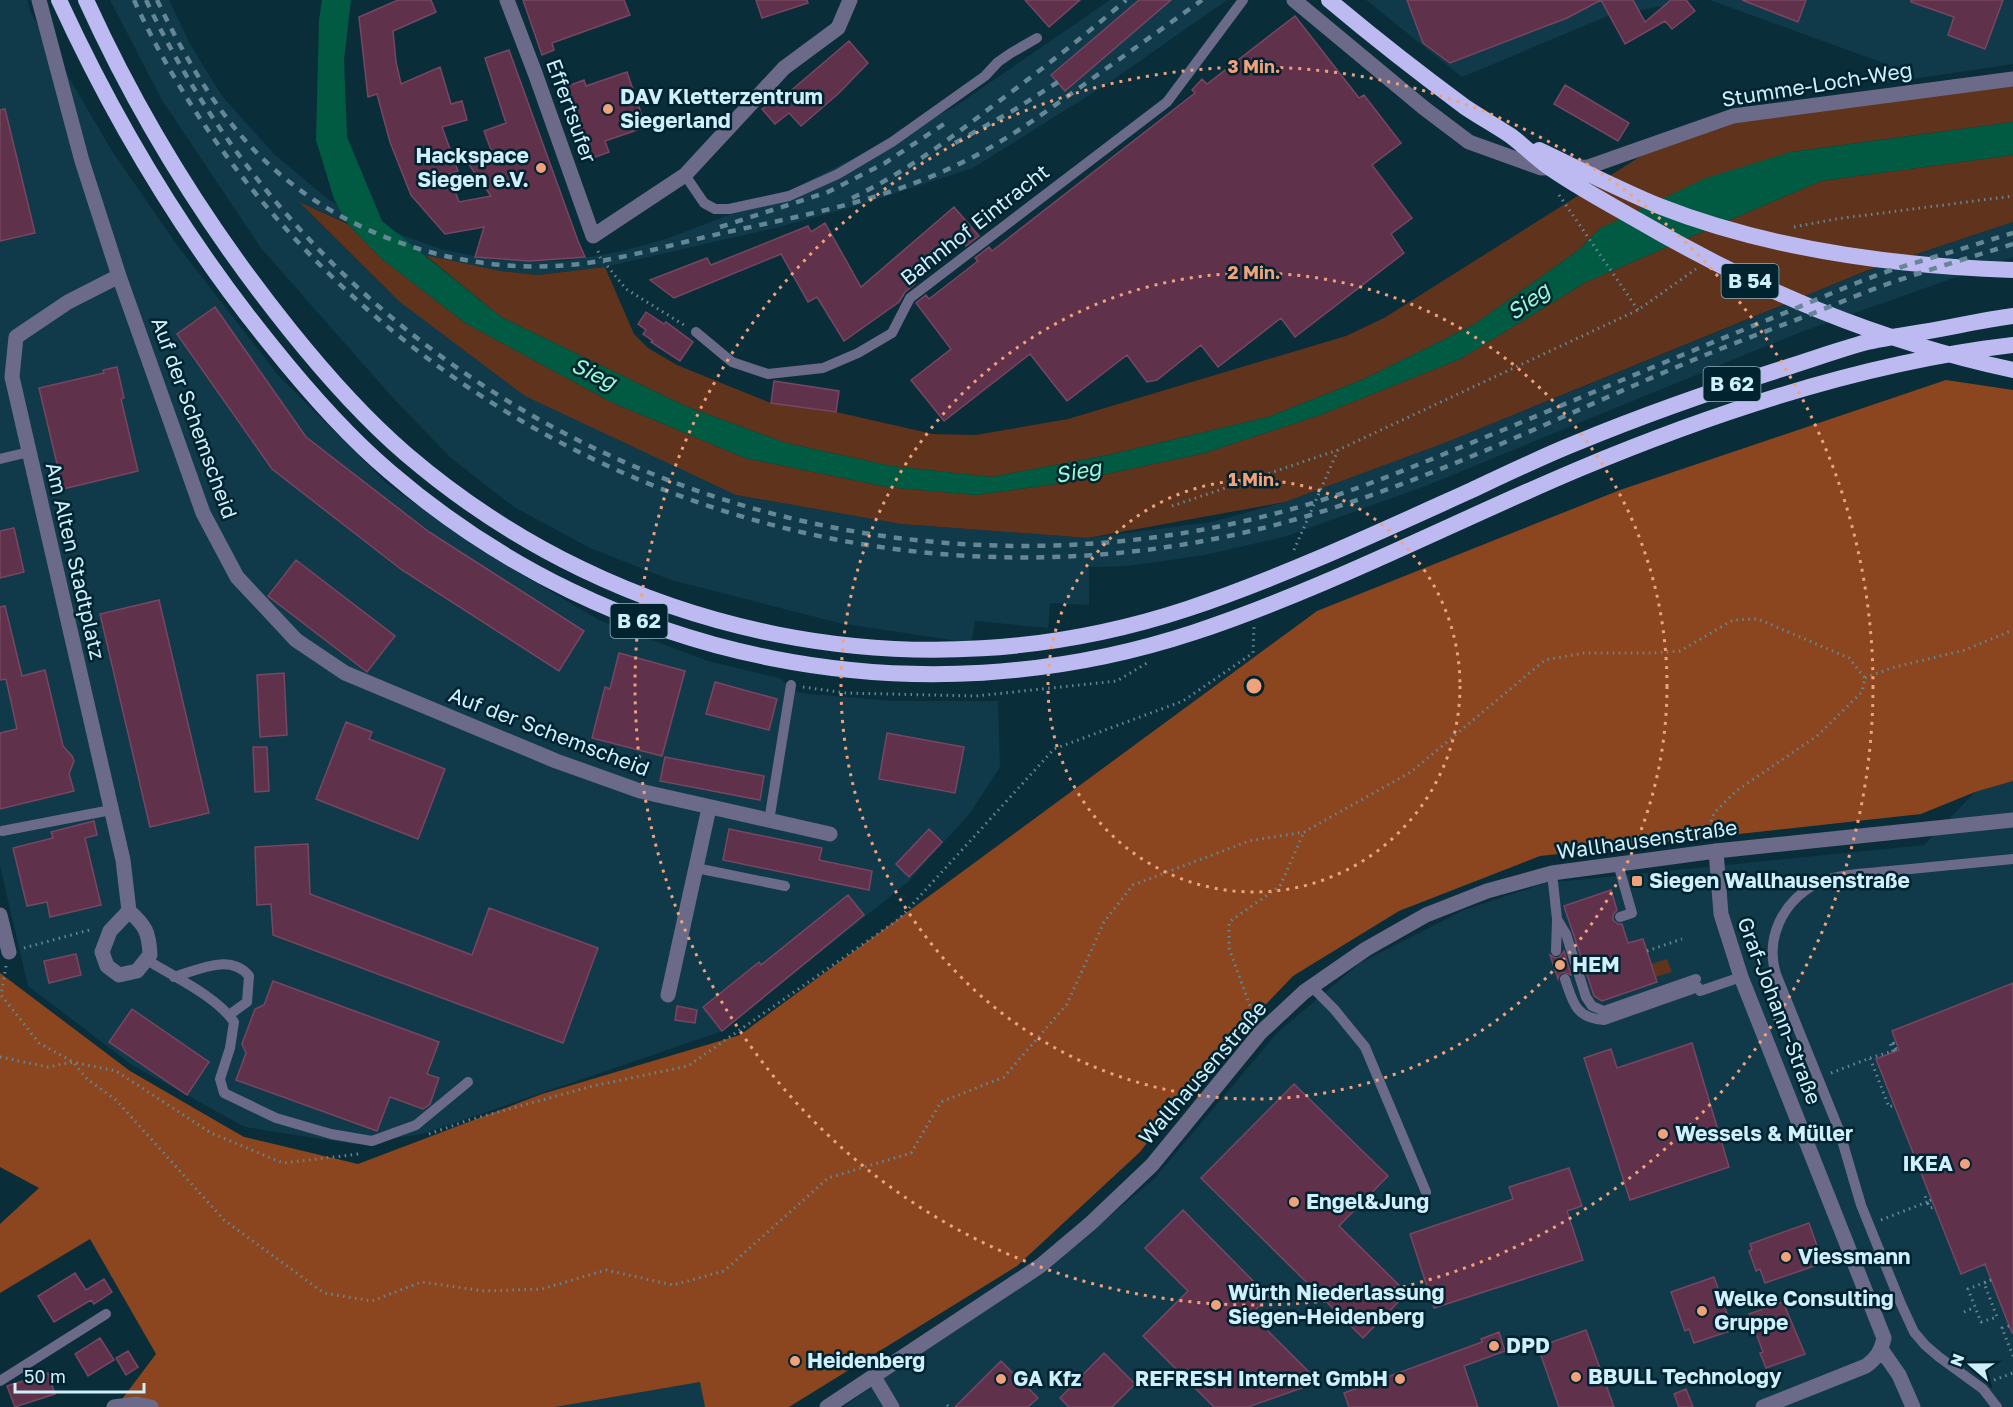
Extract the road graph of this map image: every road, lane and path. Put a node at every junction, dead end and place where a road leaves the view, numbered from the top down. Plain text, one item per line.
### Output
1 (39, 0) edge
2 (59, 0) edge
3 (86, 0) edge
4 (507, 0) edge
5 (850, 0) edge
6 (1243, 0) edge
7 (1294, 0) edge
8 (1329, 0) edge
9 (1036, 38) dead end
10 (2013, 79) edge
11 (1512, 137) junction
12 (685, 175) junction
13 (1561, 198) dead end
14 (593, 236) junction
15 (2013, 270) edge
16 (119, 276) junction
17 (2013, 316) edge
18 (696, 332) joint
19 (2013, 345) edge
20 (2013, 370) edge
21 (1338, 450) junction
22 (29, 452) junction
23 (0, 459) edge
24 (1172, 506) dead end
25 (1292, 556) dead end
26 (2013, 630) edge
27 (1865, 678) junction
28 (791, 685) dead end
29 (709, 808) junction
30 (111, 810) junction
31 (2013, 820) edge
32 (769, 821) junction
33 (2, 831) dead end
34 (1304, 832) junction
35 (830, 834) dead end
36 (1716, 851) junction
37 (2013, 859) edge
38 (1618, 864) junction
39 (696, 868) junction
40 (1552, 873) junction
41 (784, 886) dead end
42 (129, 911) junction
43 (0, 915) edge
44 (1620, 917) dead end
45 (1557, 919) junction
46 (118, 923) junction
47 (1682, 939) dead end
48 (1556, 951) dead end
49 (1647, 951) dead end
50 (9, 952) junction
51 (147, 960) junction
52 (174, 977) junction
53 (1741, 977) junction
54 (1565, 979) dead end
55 (1698, 986) junction
56 (1312, 987) junction
57 (669, 995) dead end
58 (229, 1015) junction
59 (1260, 1033) junction
60 (1897, 1051) dead end
61 (1870, 1058) junction
62 (1818, 1078) junction
63 (468, 1082) dead end
64 (1894, 1105) dead end
65 (1426, 1192) dead end
66 (1929, 1194) dead end
67 (1929, 1201) junction
68 (1934, 1207) dead end
69 (1869, 1224) junction
70 (1975, 1307) junction
71 (1964, 1312) dead end
72 (106, 1314) dead end
73 (2009, 1326) dead end
74 (1881, 1349) junction
75 (2013, 1356) edge
76 (2013, 1373) edge
77 (874, 1377) junction
78 (0, 1381) edge
79 (1989, 1382) dead end
80 (114, 1407) edge
81 (151, 1407) edge
82 (827, 1407) edge
83 (892, 1407) edge
84 (1763, 1407) edge
85 (1913, 1407) edge
86 (1997, 1407) edge

1 - 16 street, Auf der Schemscheid
2 - 19 highway, B 62
3 - 17 highway, B 62
4 - 14 street, Effertsufer
5 - 12 street
6 - 18 lane, Bahnhof Eintracht
7 - 10 street, Stumme-Loch-Weg
8 - 11 highway, B 54
9 - 12 lane
11 - 15 highway, B 54
11 - 20 highway, B 54
12 - 14 street
13 - 21 path
14 - 18 path
16 - 22 street, Am Alten Stadtplatz
16 - 29 street, Auf der Schemscheid
21 - 24 path
21 - 25 path
22 - 23 lane
22 - 30 street, Am Alten Stadtplatz
26 - 27 path
27 - 34 path
27 - 36 path
28 - 32 lane
29 - 32 street, Auf der Schemscheid
29 - 39 street
30 - 33 lane
30 - 42 street, Am Alten Stadtplatz
31 - 36 street, Wallhausenstraße
32 - 35 street, Auf der Schemscheid
34 - 50 path
34 - 59 path
36 - 38 street, Wallhausenstraße
36 - 53 street, Graf-Johann-Straße
37 - 62 lane
38 - 40 street, Wallhausenstraße
38 - 44 lane
39 - 41 lane
39 - 57 street
40 - 45 lane
40 - 56 street, Wallhausenstraße
42 - 46 street
42 - 51 street
43 - 50 street
45 - 48 lane
45 - 55 lane
46 - 50 path
46 - 51 street
47 - 49 path
51 - 52 lane
52 - 58 lane
52 - 58 lane
53 - 55 lane
53 - 74 street, Graf-Johann-Straße
54 - 55 lane
56 - 59 street, Wallhausenstraße
56 - 65 lane
58 - 63 lane
59 - 77 street, Wallhausenstraße
60 - 61 path
61 - 62 path
61 - 64 path
62 - 69 lane
66 - 67 path
67 - 68 path
67 - 69 path
69 - 86 lane
70 - 70 path
70 - 71 path
72 - 78 lane
73 - 75 path
74 - 84 street
74 - 85 street
76 - 79 path
77 - 82 street, Wallhausenstraße
77 - 83 street
80 - 81 street

